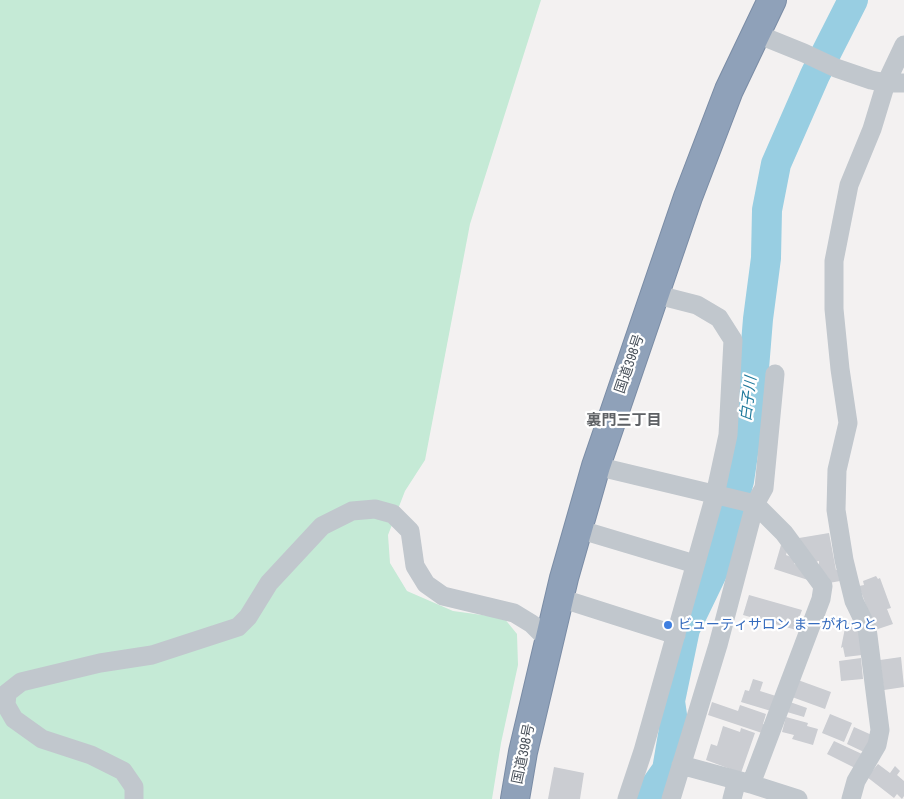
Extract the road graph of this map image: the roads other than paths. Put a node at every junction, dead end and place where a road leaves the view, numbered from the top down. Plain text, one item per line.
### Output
1 (772, 0) edge
2 (757, 34) junction
3 (904, 45) edge
4 (895, 83) edge
5 (654, 294) junction
6 (775, 374) dead end
7 (596, 466) junction
8 (715, 494) junction
9 (755, 504) junction
10 (578, 529) junction
11 (695, 564) junction
12 (560, 598) junction
13 (676, 635) junction
14 (550, 642) junction
15 (681, 765) junction
16 (744, 782) junction
17 (134, 799) edge
18 (515, 799) edge
19 (627, 799) edge
20 (671, 799) edge
21 (732, 799) edge
22 (798, 799) edge
23 (852, 799) edge

1 - 2 highway, 国道398号
2 - 4 street
2 - 5 highway, 国道398号
3 - 4 street
4 - 23 street
5 - 7 highway, 国道398号
5 - 8 street
6 - 9 street
7 - 8 street
7 - 10 highway, 国道398号
8 - 9 street
8 - 11 street
9 - 15 street
9 - 16 street
10 - 11 street
10 - 12 highway, 国道398号
11 - 13 street
12 - 13 street
12 - 14 highway, 国道398号
13 - 19 street
14 - 17 street
14 - 18 highway, 国道398号
15 - 16 street
15 - 20 street
16 - 21 street
16 - 22 street

